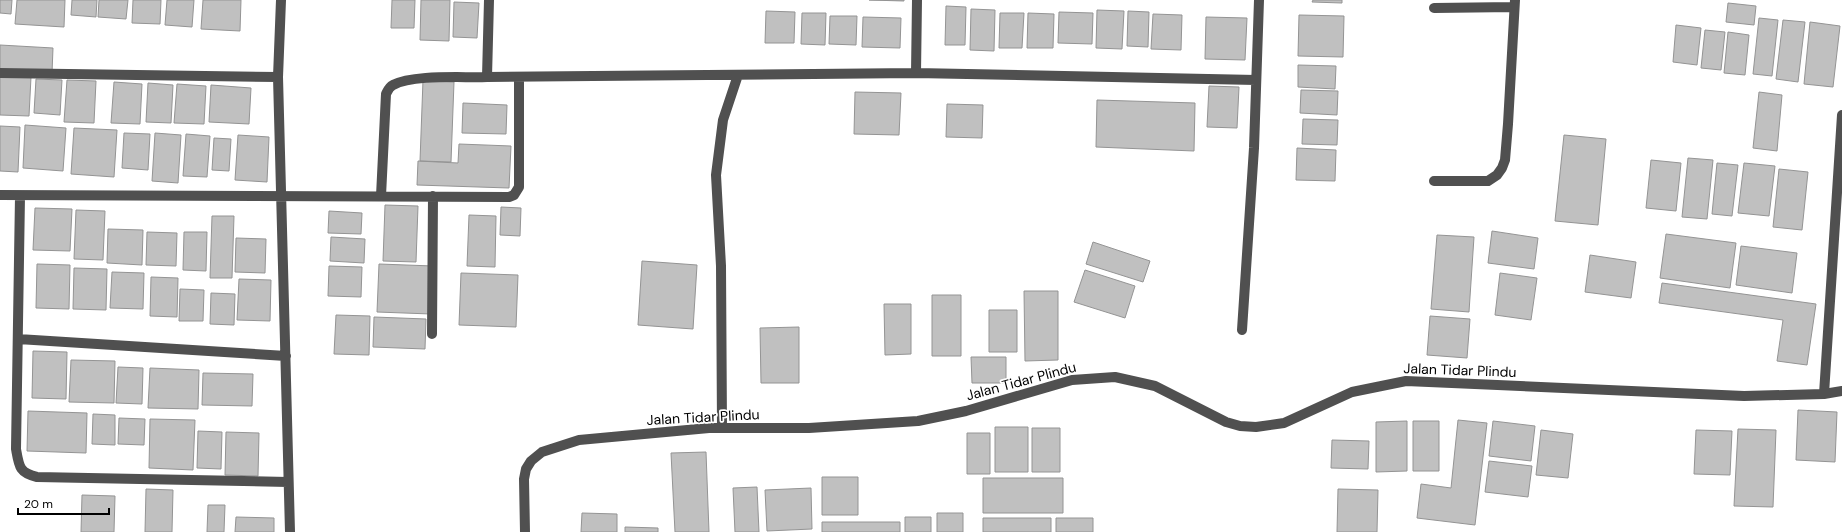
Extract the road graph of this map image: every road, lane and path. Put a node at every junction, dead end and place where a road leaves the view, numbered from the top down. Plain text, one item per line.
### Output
1 (281, 0) edge
2 (489, 0) edge
3 (917, 0) edge
4 (1259, 0) edge
5 (1514, 4) edge
6 (1434, 8) dead end
7 (0, 73) edge
8 (916, 73) junction
9 (738, 75) junction
10 (278, 77) junction
11 (487, 77) junction
12 (519, 77) junction
13 (1256, 80) junction
14 (1842, 115) edge
15 (1434, 181) dead end
16 (0, 196) edge
17 (20, 196) junction
18 (381, 196) junction
19 (433, 196) junction
20 (282, 197) junction
21 (1242, 330) dead end
22 (432, 334) dead end
23 (18, 339) junction
24 (286, 356) junction
25 (1842, 391) edge
26 (1824, 394) junction
27 (722, 428) junction
28 (288, 482) junction
29 (290, 532) edge
30 (525, 532) edge

1 - 10 street
2 - 11 street
3 - 8 street
4 - 13 street
5 - 6 street
5 - 15 street
7 - 10 street
8 - 9 street
8 - 13 street
9 - 12 street
9 - 27 street
10 - 20 street
11 - 12 street
11 - 18 street
12 - 19 street
13 - 21 street
14 - 26 street
16 - 17 street
17 - 20 street
17 - 23 street
18 - 19 street
18 - 20 street
19 - 22 street
20 - 24 street
23 - 24 street
23 - 28 street
24 - 28 street
25 - 26 street, Jalan Tidar Plindu
26 - 27 street, Jalan Tidar Plindu
27 - 30 street, Jalan Tidar Plindu
28 - 29 street

